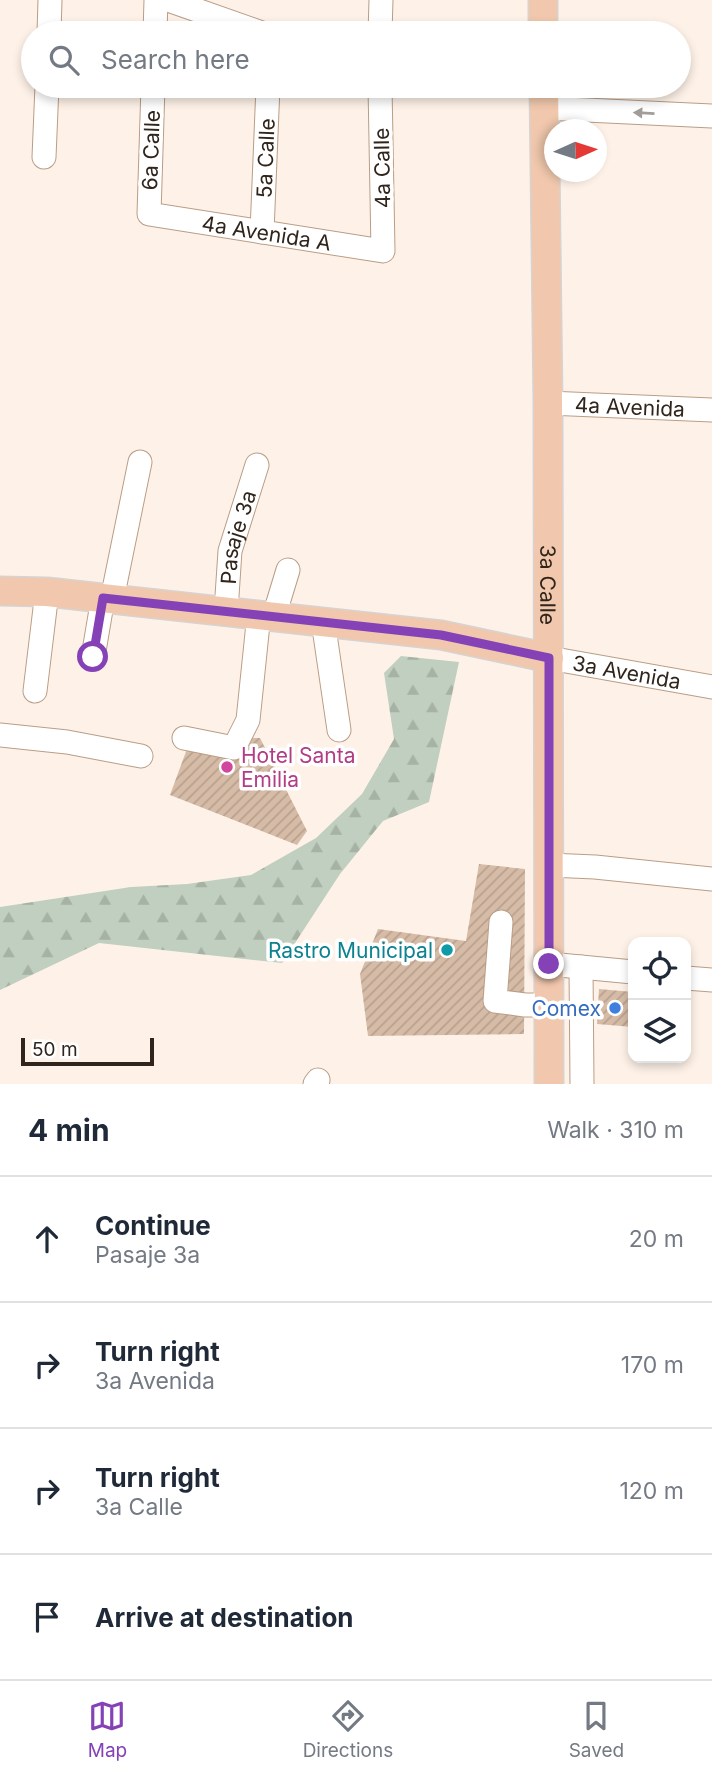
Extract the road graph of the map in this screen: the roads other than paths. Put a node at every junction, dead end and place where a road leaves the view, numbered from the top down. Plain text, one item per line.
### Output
1 (50, 0) edge
2 (156, 0) edge
3 (168, 0) edge
4 (381, 0) edge
5 (543, 0) edge
6 (49, 21) edge
7 (155, 21) edge
8 (228, 21) edge
9 (380, 21) edge
10 (543, 21) edge
11 (46, 98) edge
12 (153, 98) edge
13 (268, 98) edge
14 (380, 98) edge
15 (544, 98) edge
16 (553, 98) edge
17 (712, 116) edge
18 (44, 158) dead end
19 (149, 214) joint
20 (262, 232) junction
21 (383, 251) joint
22 (548, 403) junction
23 (712, 410) edge
24 (141, 462) dead end
25 (257, 465) dead end
26 (288, 570) dead end
27 (0, 591) edge
28 (47, 592) junction
29 (108, 599) junction
30 (226, 611) junction
31 (267, 615) junction
32 (323, 621) junction
33 (93, 657) dead end
34 (549, 658) junction
35 (712, 687) edge
36 (35, 691) dead end
37 (339, 730) dead end
38 (0, 734) edge
39 (184, 738) dead end
40 (141, 756) dead end
41 (549, 865) junction
42 (712, 879) edge
43 (501, 922) dead end
44 (549, 964) junction
45 (581, 967) junction
46 (628, 972) edge
47 (691, 978) edge
48 (712, 980) edge
49 (549, 1005) junction
50 (549, 1084) edge
51 (582, 1084) edge

1 - 6 street
2 - 7 street
3 - 8 street
4 - 9 street
5 - 10 main road
11 - 18 street
12 - 19 street, 6a Calle
13 - 20 street, 5a Calle
14 - 21 street, 4a Calle
15 - 22 main road, 3a Calle
17 -> 16 street
19 - 20 street, 4a Avenida A
20 - 21 street, 4a Avenida A
22 - 23 street, 4a Avenida
22 - 34 main road, 3a Calle
24 - 29 street
25 - 30 street, Pasaje 3a
26 - 31 street
27 - 28 main road, 3a Avenida
28 - 29 main road, 3a Avenida
28 - 36 street
29 - 30 main road, 3a Avenida
29 - 33 street
30 - 31 main road, 3a Avenida
31 - 32 main road, 3a Avenida
31 - 39 street
32 - 34 main road, 3a Avenida
32 - 37 street
34 - 35 street, 3a Avenida
34 - 41 main road, 3a Calle
38 - 40 street
41 - 42 street
41 - 44 main road, 3a Calle
43 - 49 street
44 - 45 street
44 - 49 main road, 3a Calle
45 - 46 street
45 - 51 street
47 - 48 street
49 - 50 main road, 3a Calle

